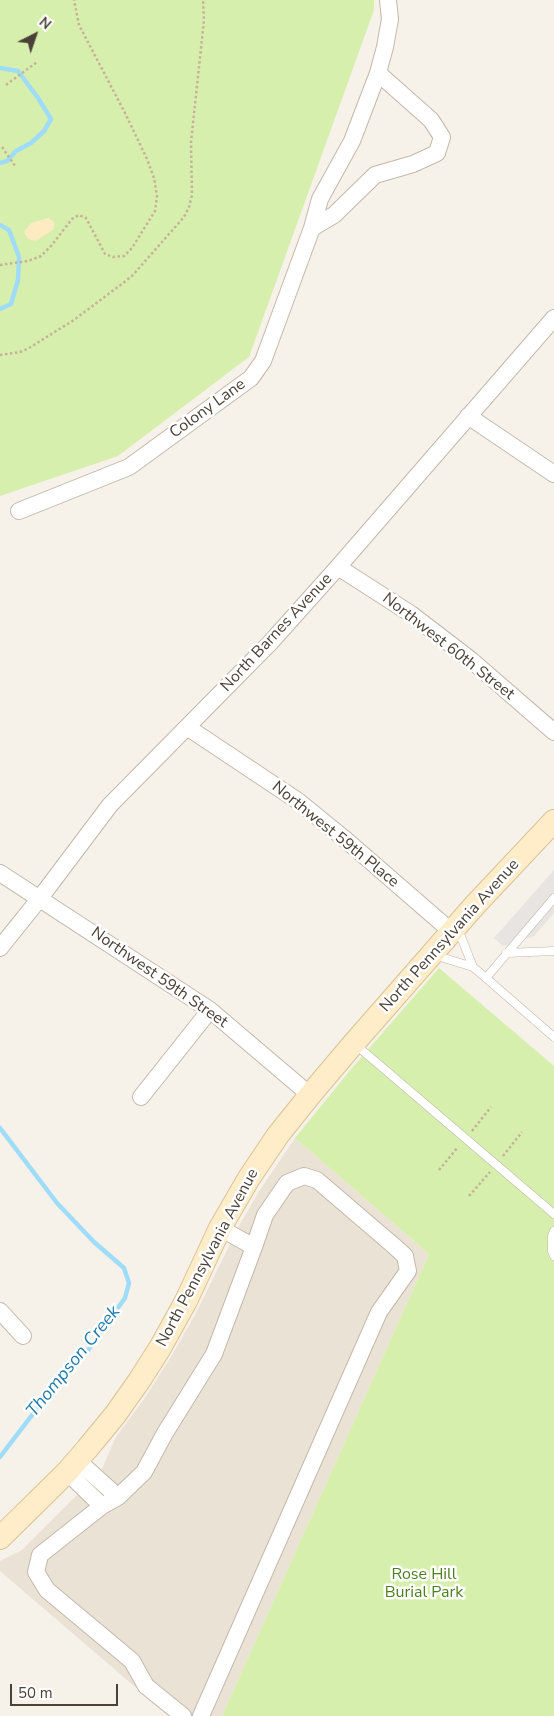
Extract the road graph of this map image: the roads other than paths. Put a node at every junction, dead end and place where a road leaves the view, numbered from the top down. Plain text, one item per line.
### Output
1 (388, 0) edge
2 (378, 73) junction
3 (312, 228) junction
4 (554, 318) edge
5 (468, 416) junction
6 (554, 474) edge
7 (19, 511) dead end
8 (338, 567) junction
9 (187, 727) junction
10 (554, 732) edge
11 (554, 821) edge
12 (0, 873) edge
13 (40, 898) junction
14 (554, 898) edge
15 (454, 929) junction
16 (0, 948) edge
17 (554, 951) edge
18 (506, 953) junction
19 (432, 955) junction
20 (473, 967) junction
21 (486, 978) junction
22 (210, 1010) junction
23 (554, 1037) edge
24 (354, 1043) junction
25 (310, 1095) junction
26 (142, 1097) dead end
27 (554, 1214) edge
28 (220, 1228) junction
29 (554, 1231) edge
30 (254, 1248) junction
31 (554, 1256) edge
32 (0, 1311) edge
33 (23, 1336) dead end
34 (72, 1466) junction
35 (118, 1497) junction
36 (102, 1506) junction
37 (0, 1538) edge
38 (183, 1716) edge
39 (202, 1716) edge

1 - 2 street, Colony Lane
2 - 3 street, Colony Lane
2 - 3 street
3 - 7 street, Colony Lane
4 - 5 street, North Barnes Avenue
5 - 6 street
5 - 8 street, North Barnes Avenue
8 - 9 street, North Barnes Avenue
8 - 10 street, Northwest 60th Street
9 - 13 street, North Barnes Avenue
9 - 15 street, Northwest 59th Place
11 - 15 main road, North Pennsylvania Avenue
12 - 13 street, Northwest 59th Street
13 - 16 street, North Barnes Avenue
13 - 22 street, Northwest 59th Street
14 - 18 lane
15 - 19 main road, North Pennsylvania Avenue
15 - 20 lane
17 - 18 lane
18 - 21 lane
19 - 20 lane
19 - 24 main road, North Pennsylvania Avenue
20 - 21 lane
21 - 23 lane
22 - 25 street, Northwest 59th Street
22 - 26 street
24 - 25 main road, North Pennsylvania Avenue
24 - 27 lane
25 - 28 main road, North Pennsylvania Avenue
28 - 30 street
28 - 34 main road, North Pennsylvania Avenue
29 - 31 lane
30 - 35 street
30 - 39 street
32 - 33 street
34 - 35 street
34 - 36 street
34 - 37 main road, North Pennsylvania Avenue
35 - 36 street
36 - 38 street

